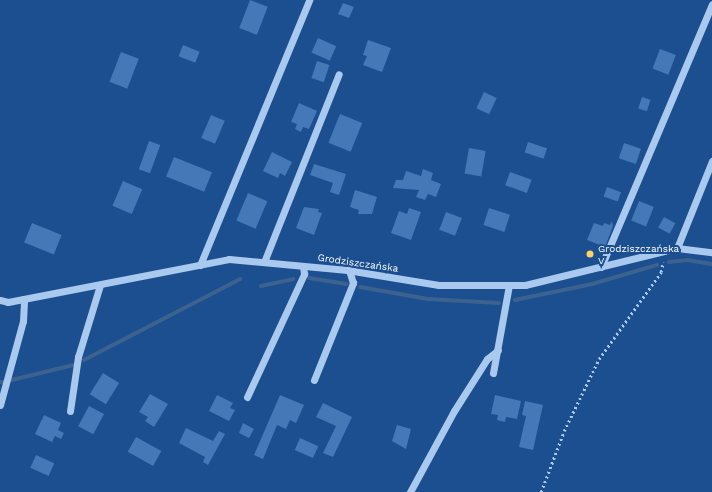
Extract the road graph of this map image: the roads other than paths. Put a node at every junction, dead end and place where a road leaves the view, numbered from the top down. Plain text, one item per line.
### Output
1 (309, 0) edge
2 (712, 4) edge
3 (339, 74) dead end
4 (712, 161) edge
5 (678, 248) junction
6 (712, 252) edge
7 (264, 262) junction
8 (200, 265) junction
9 (303, 266) junction
10 (601, 267) junction
11 (349, 270) junction
12 (100, 285) junction
13 (509, 285) junction
14 (24, 299) junction
15 (0, 300) edge
16 (498, 350) junction
17 (494, 373) dead end
18 (314, 380) dead end
19 (247, 397) dead end
20 (0, 406) edge
21 (70, 411) dead end
22 (410, 492) edge

1 - 8 street
2 - 10 street
3 - 7 street
4 - 5 street
5 - 6 street, Grodziszczańska
5 - 10 street, Grodziszczańska
7 - 8 street, Grodziszczańska
7 - 9 street, Grodziszczańska
8 - 12 street, Grodziszczańska
9 - 11 street, Grodziszczańska
9 - 19 street
10 - 13 street, Grodziszczańska
11 - 13 street, Grodziszczańska
11 - 18 street
12 - 14 street, Grodziszczańska
12 - 21 street
13 - 16 street
14 - 15 street, Grodziszczańska
14 - 20 street
16 - 17 street
16 - 22 street

